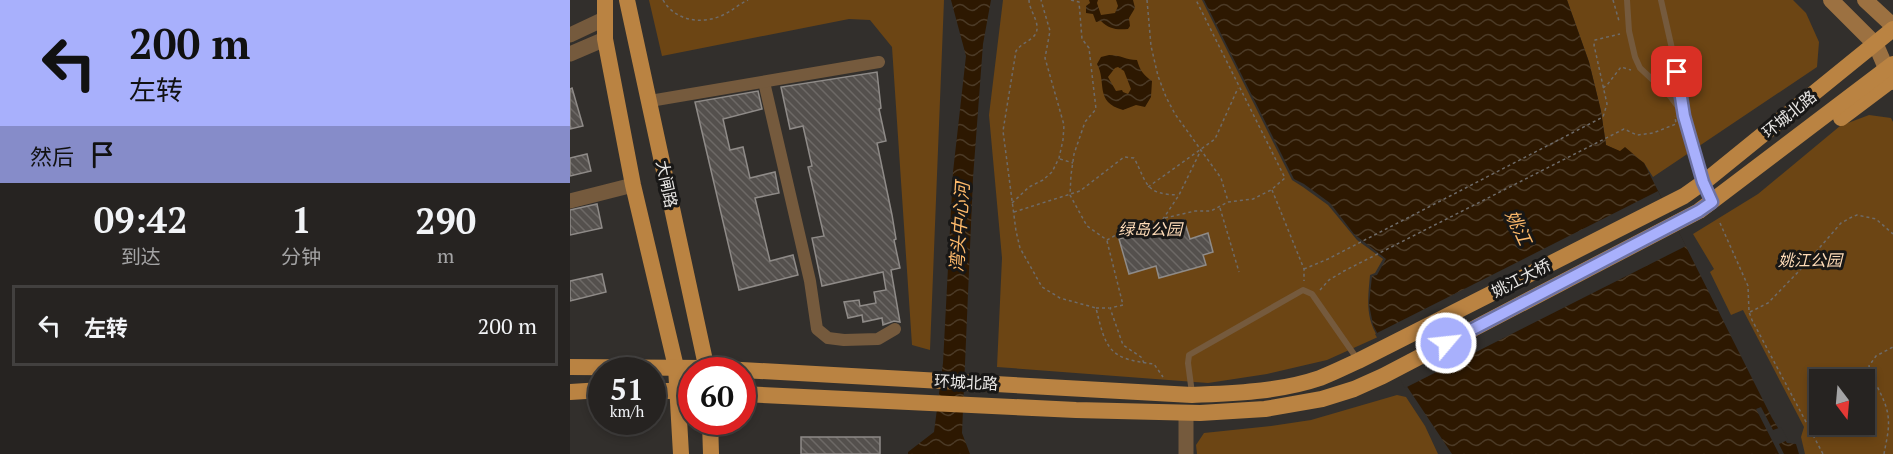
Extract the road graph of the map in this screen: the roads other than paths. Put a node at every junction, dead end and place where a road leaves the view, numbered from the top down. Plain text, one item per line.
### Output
1 (605, 0) edge
2 (627, 0) edge
3 (1627, 0) edge
4 (1661, 0) edge
5 (1831, 0) edge
6 (1865, 0) edge
7 (604, 19) junction
8 (1893, 27) edge
9 (570, 35) edge
10 (605, 39) junction
11 (1876, 45) junction
12 (570, 54) edge
13 (879, 62) dead end
14 (1892, 75) edge
15 (764, 82) junction
16 (650, 101) junction
17 (1684, 116) junction
18 (1703, 182) junction
19 (633, 185) junction
20 (1684, 196) joint
21 (570, 201) edge
22 (1711, 203) junction
23 (895, 329) dead end
24 (703, 357) edge
25 (1358, 361) junction
26 (570, 367) edge
27 (676, 367) junction
28 (756, 371) edge
29 (678, 373) edge
30 (1383, 376) joint
31 (588, 391) edge
32 (570, 392) edge
33 (756, 395) edge
34 (1192, 395) junction
35 (1186, 413) junction
36 (682, 435) edge
37 (710, 435) edge
38 (681, 454) edge
39 (711, 454) edge
40 (1186, 454) edge

1 - 7 main road, 大闸路
2 - 16 main road, 大闸路
3 - 17 lane
4 - 17 lane
5 - 11 main road
6 - 8 main road
7 - 9 street
7 - 10 main road, 大闸路
8 - 11 main road, 环城北路
10 - 12 street
10 - 19 main road, 大闸路
11 - 14 main road
11 - 18 main road, 环城北路
13 - 15 street
14 - 22 main road, 环城北路
15 - 16 street
15 - 23 street
16 - 24 main road, 大闸路
17 - 18 lane
18 - 20 main road, 环城北路
18 - 22 lane
19 - 21 street
19 - 27 main road, 大闸路
20 - 25 main road, 姚江大桥
22 - 30 main road, 姚江大桥
25 - 34 main road, 环城北路
25 - 34 lane
26 - 27 main road, 环城北路
27 - 29 main road, 大闸路
28 - 34 main road, 环城北路
30 - 35 main road, 环城北路
31 - 32 main road
33 - 35 main road, 环城北路
35 - 40 street
36 - 38 main road, 大闸路
37 - 39 main road

